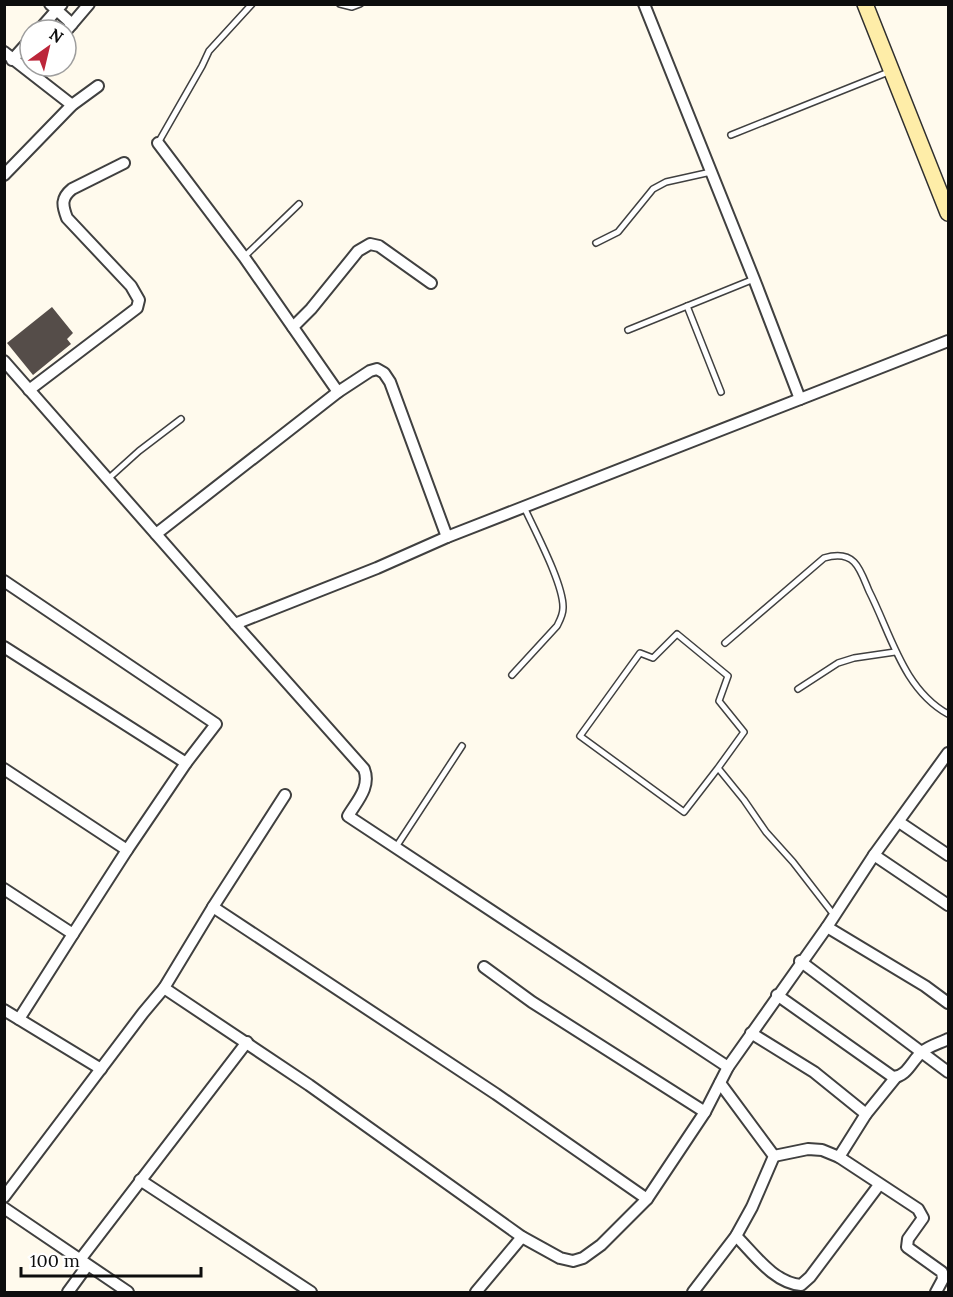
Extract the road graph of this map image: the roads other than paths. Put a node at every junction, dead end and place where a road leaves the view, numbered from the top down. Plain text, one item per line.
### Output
1 (89, 4) edge
2 (252, 4) edge
3 (340, 4) edge
4 (360, 4) edge
5 (644, 4) edge
6 (865, 4) edge
7 (77, 18) edge
8 (891, 70) junction
9 (44, 78) edge
10 (98, 86) dead end
11 (72, 105) junction
12 (730, 135) dead end
13 (158, 143) joint
14 (124, 163) dead end
15 (711, 172) junction
16 (4, 175) edge
17 (299, 204) dead end
18 (948, 213) edge
19 (596, 243) dead end
20 (244, 257) junction
21 (754, 279) junction
22 (431, 283) dead end
23 (687, 306) junction
24 (293, 327) junction
25 (628, 330) dead end
26 (948, 341) edge
27 (4, 361) edge
28 (29, 390) junction
29 (338, 392) junction
30 (722, 392) dead end
31 (800, 399) junction
32 (181, 419) dead end
33 (108, 479) junction
34 (524, 507) junction
35 (156, 534) junction
36 (447, 537) junction
37 (4, 581) edge
38 (235, 624) junction
39 (725, 643) dead end
40 (4, 647) edge
41 (895, 652) junction
42 (512, 675) dead end
43 (798, 689) dead end
44 (948, 714) edge
45 (462, 746) dead end
46 (948, 753) edge
47 (186, 763) junction
48 (718, 768) junction
49 (4, 769) edge
50 (285, 795) dead end
51 (899, 822) junction
52 (396, 847) junction
53 (127, 850) junction
54 (874, 855) junction
55 (948, 855) edge
56 (4, 889) edge
57 (948, 906) edge
58 (213, 907) junction
59 (834, 915) junction
60 (826, 927) junction
61 (73, 934) junction
62 (800, 961) junction
63 (484, 967) dead end
64 (164, 988) junction
65 (777, 995) junction
66 (948, 1003) edge
67 (4, 1010) edge
68 (19, 1019) junction
69 (751, 1034) junction
70 (948, 1039) edge
71 (247, 1042) junction
72 (922, 1052) junction
73 (728, 1067) junction
74 (101, 1069) junction
75 (948, 1072) edge
76 (897, 1077) junction
77 (720, 1083) junction
78 (705, 1112) junction
79 (866, 1114) junction
80 (774, 1156) junction
81 (839, 1157) junction
82 (141, 1180) junction
83 (879, 1185) junction
84 (4, 1197) edge
85 (648, 1199) junction
86 (4, 1208) edge
87 (522, 1236) junction
88 (736, 1236) junction
89 (83, 1263) junction
90 (68, 1293) edge
91 (128, 1293) edge
92 (311, 1293) edge
93 (476, 1293) edge
94 (693, 1293) edge
95 (936, 1293) edge

1 - 7 street
2 - 13 lane
3 - 4 lane
5 - 15 street
6 - 8 street
8 - 12 lane
8 - 18 street
9 - 11 street
10 - 11 street
11 - 16 street
13 - 20 street
14 - 28 street
15 - 19 lane
15 - 21 street
17 - 20 lane
20 - 24 street
21 - 23 lane
21 - 31 street
22 - 24 street
23 - 25 lane
23 - 30 lane
24 - 29 street
26 - 31 street
27 - 28 street
28 - 33 street
29 - 35 street
29 - 36 street
31 - 34 street
32 - 33 lane
33 - 35 street
34 - 36 street
34 - 42 lane
35 - 38 street
36 - 38 street
37 - 47 street
38 - 52 street
39 - 41 lane
40 - 47 street
41 - 43 lane
41 - 44 lane
45 - 52 lane
46 - 51 street
47 - 53 street
48 - 48 lane
48 - 59 lane
49 - 53 street
50 - 58 street
51 - 54 street
51 - 55 street
52 - 73 street
53 - 61 street
54 - 57 street
54 - 59 street
56 - 61 street
58 - 64 street
58 - 85 street
59 - 60 street
60 - 62 street
60 - 66 street
61 - 68 street
62 - 65 street
62 - 72 street
63 - 78 street
64 - 71 street
64 - 74 street
65 - 69 street
65 - 76 street
67 - 68 street
68 - 74 street
69 - 73 street
69 - 79 street
70 - 72 street
71 - 82 street
71 - 87 street
72 - 75 street
72 - 76 street
73 - 77 street
74 - 84 street
76 - 79 street
77 - 78 street
77 - 80 street
78 - 85 street
79 - 81 street
80 - 81 street
80 - 88 street
81 - 83 street
82 - 89 street
82 - 92 street
83 - 88 street
83 - 95 street
85 - 87 street
86 - 89 street
87 - 93 street
88 - 94 street
89 - 90 street
89 - 91 street

